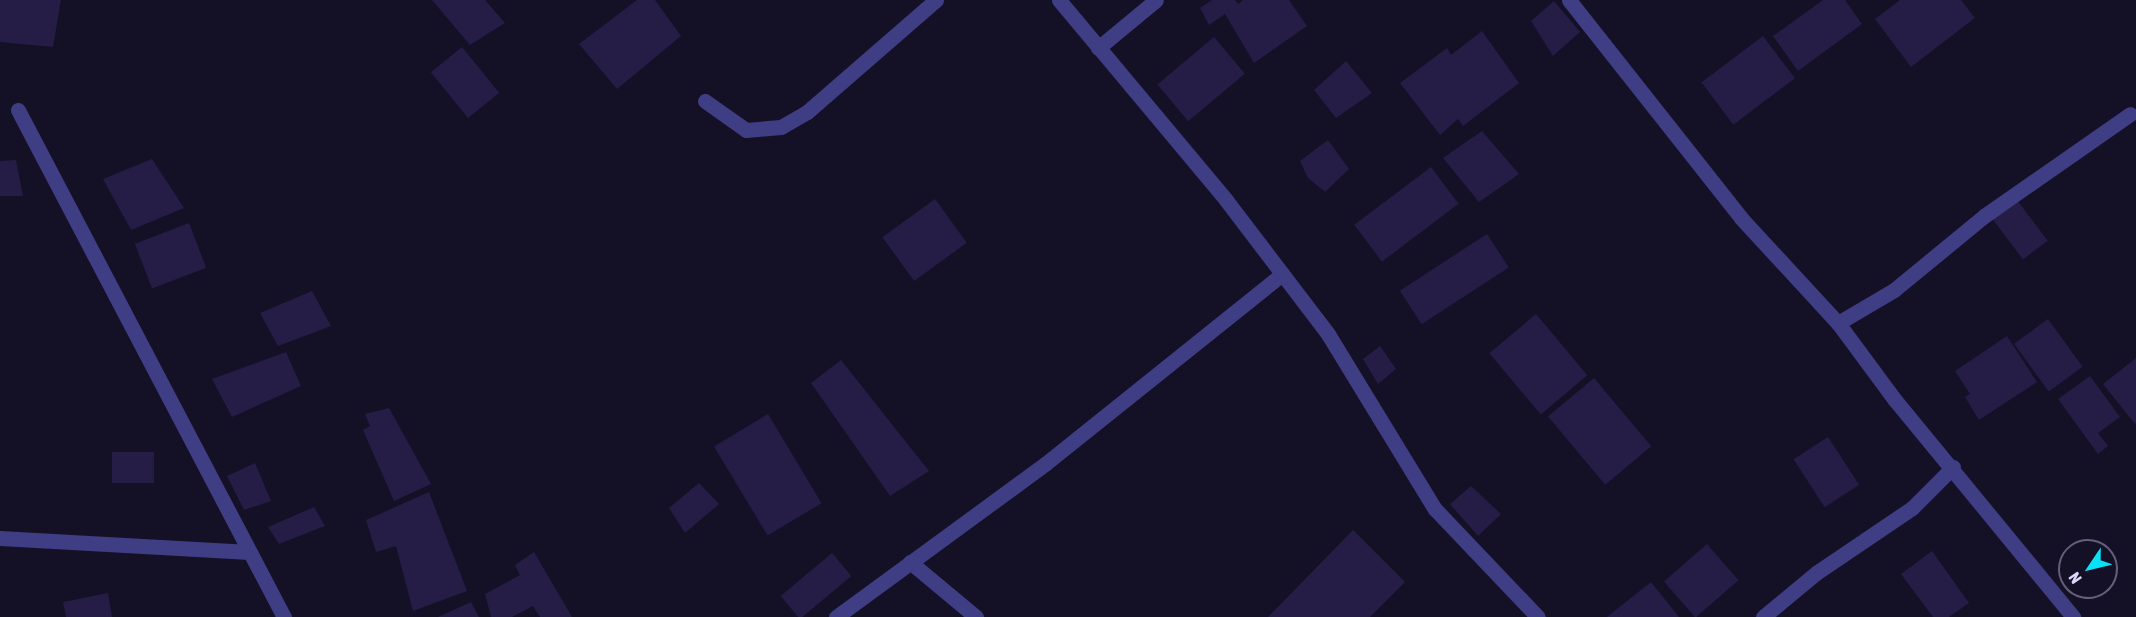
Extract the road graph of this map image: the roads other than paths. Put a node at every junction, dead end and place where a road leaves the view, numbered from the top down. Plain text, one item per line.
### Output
1 (936, 0) edge
2 (1059, 0) edge
3 (1156, 0) edge
4 (1575, 2) edge
5 (1098, 48) junction
6 (705, 101) dead end
7 (18, 110) dead end
8 (2130, 114) dead end
9 (1282, 274) junction
10 (1838, 323) junction
11 (1953, 467) junction
12 (0, 538) edge
13 (250, 552) junction
14 (910, 562) junction
15 (284, 617) edge
16 (836, 617) edge
17 (976, 617) edge
18 (1538, 617) edge
19 (1763, 617) edge
20 (2073, 617) edge

1 - 6 street
2 - 5 street
3 - 5 street
4 - 10 street
5 - 9 street
7 - 13 street
8 - 10 street
9 - 14 street
9 - 18 street
10 - 11 street
11 - 19 street
11 - 20 street
12 - 13 street
13 - 15 street
14 - 16 street
14 - 17 street

